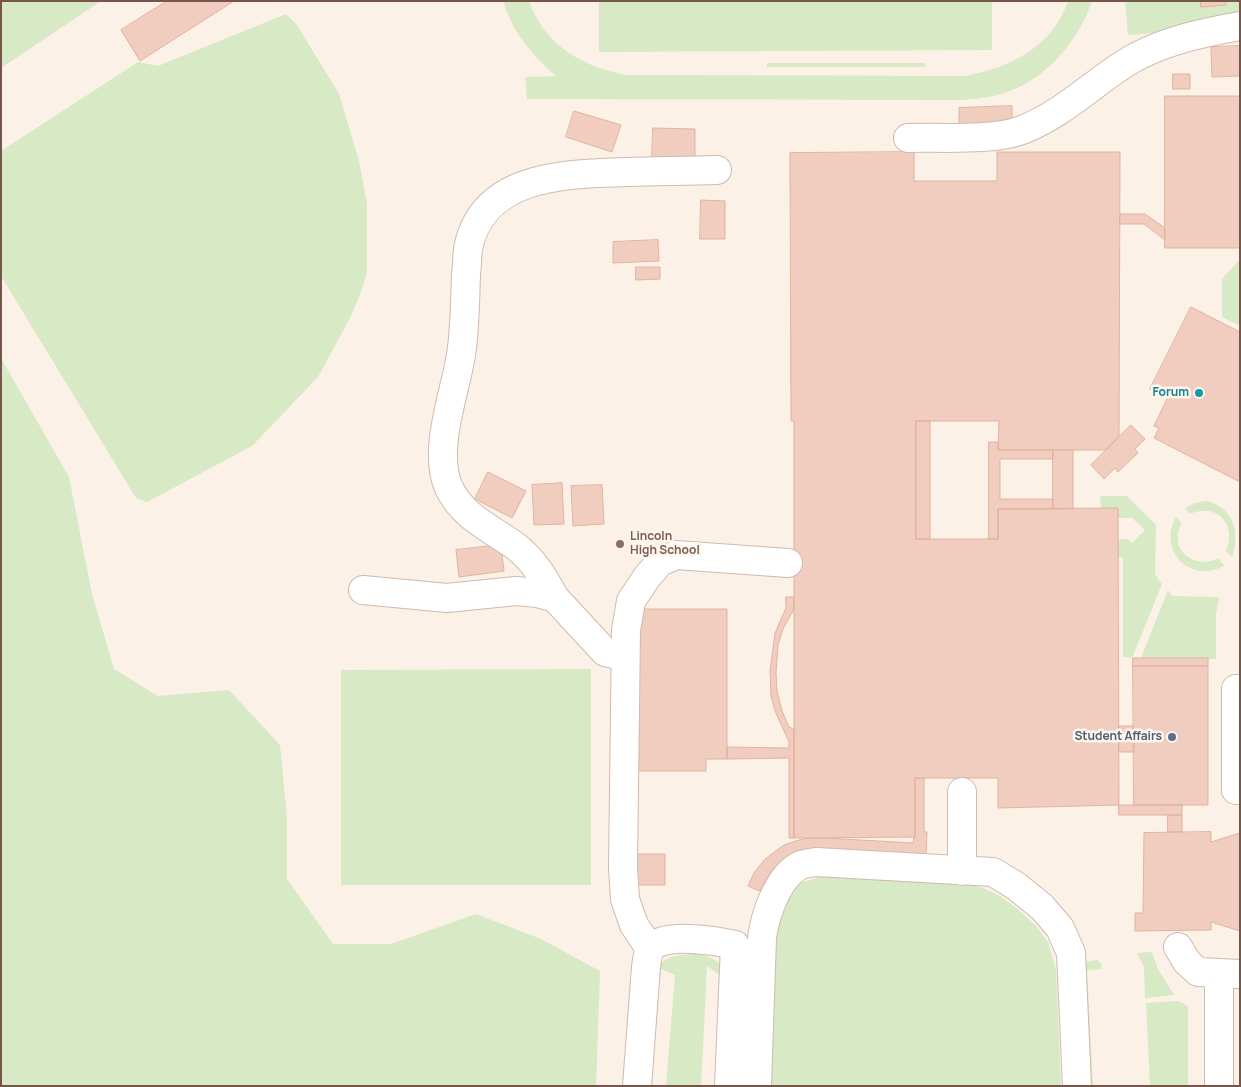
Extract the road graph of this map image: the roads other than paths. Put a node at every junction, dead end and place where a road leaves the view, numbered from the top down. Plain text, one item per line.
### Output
1 (1240, 26) edge
2 (908, 138) dead end
3 (717, 170) dead end
4 (788, 563) dead end
5 (363, 590) dead end
6 (555, 598) junction
7 (625, 657) junction
8 (1240, 689) edge
9 (1240, 790) edge
10 (962, 792) dead end
11 (962, 871) junction
12 (1178, 948) dead end
13 (650, 949) junction
14 (1230, 974) edge
15 (637, 1086) edge
16 (729, 1086) edge
17 (757, 1086) edge
18 (1077, 1086) edge
19 (1219, 1086) edge

1 - 2 street
3 - 6 street
4 - 7 street
5 - 6 street
6 - 7 street
7 - 13 street
8 - 9 street
10 - 11 street
11 - 17 street
11 - 18 street
12 - 14 street
13 - 15 street
13 - 16 street
14 - 19 street

